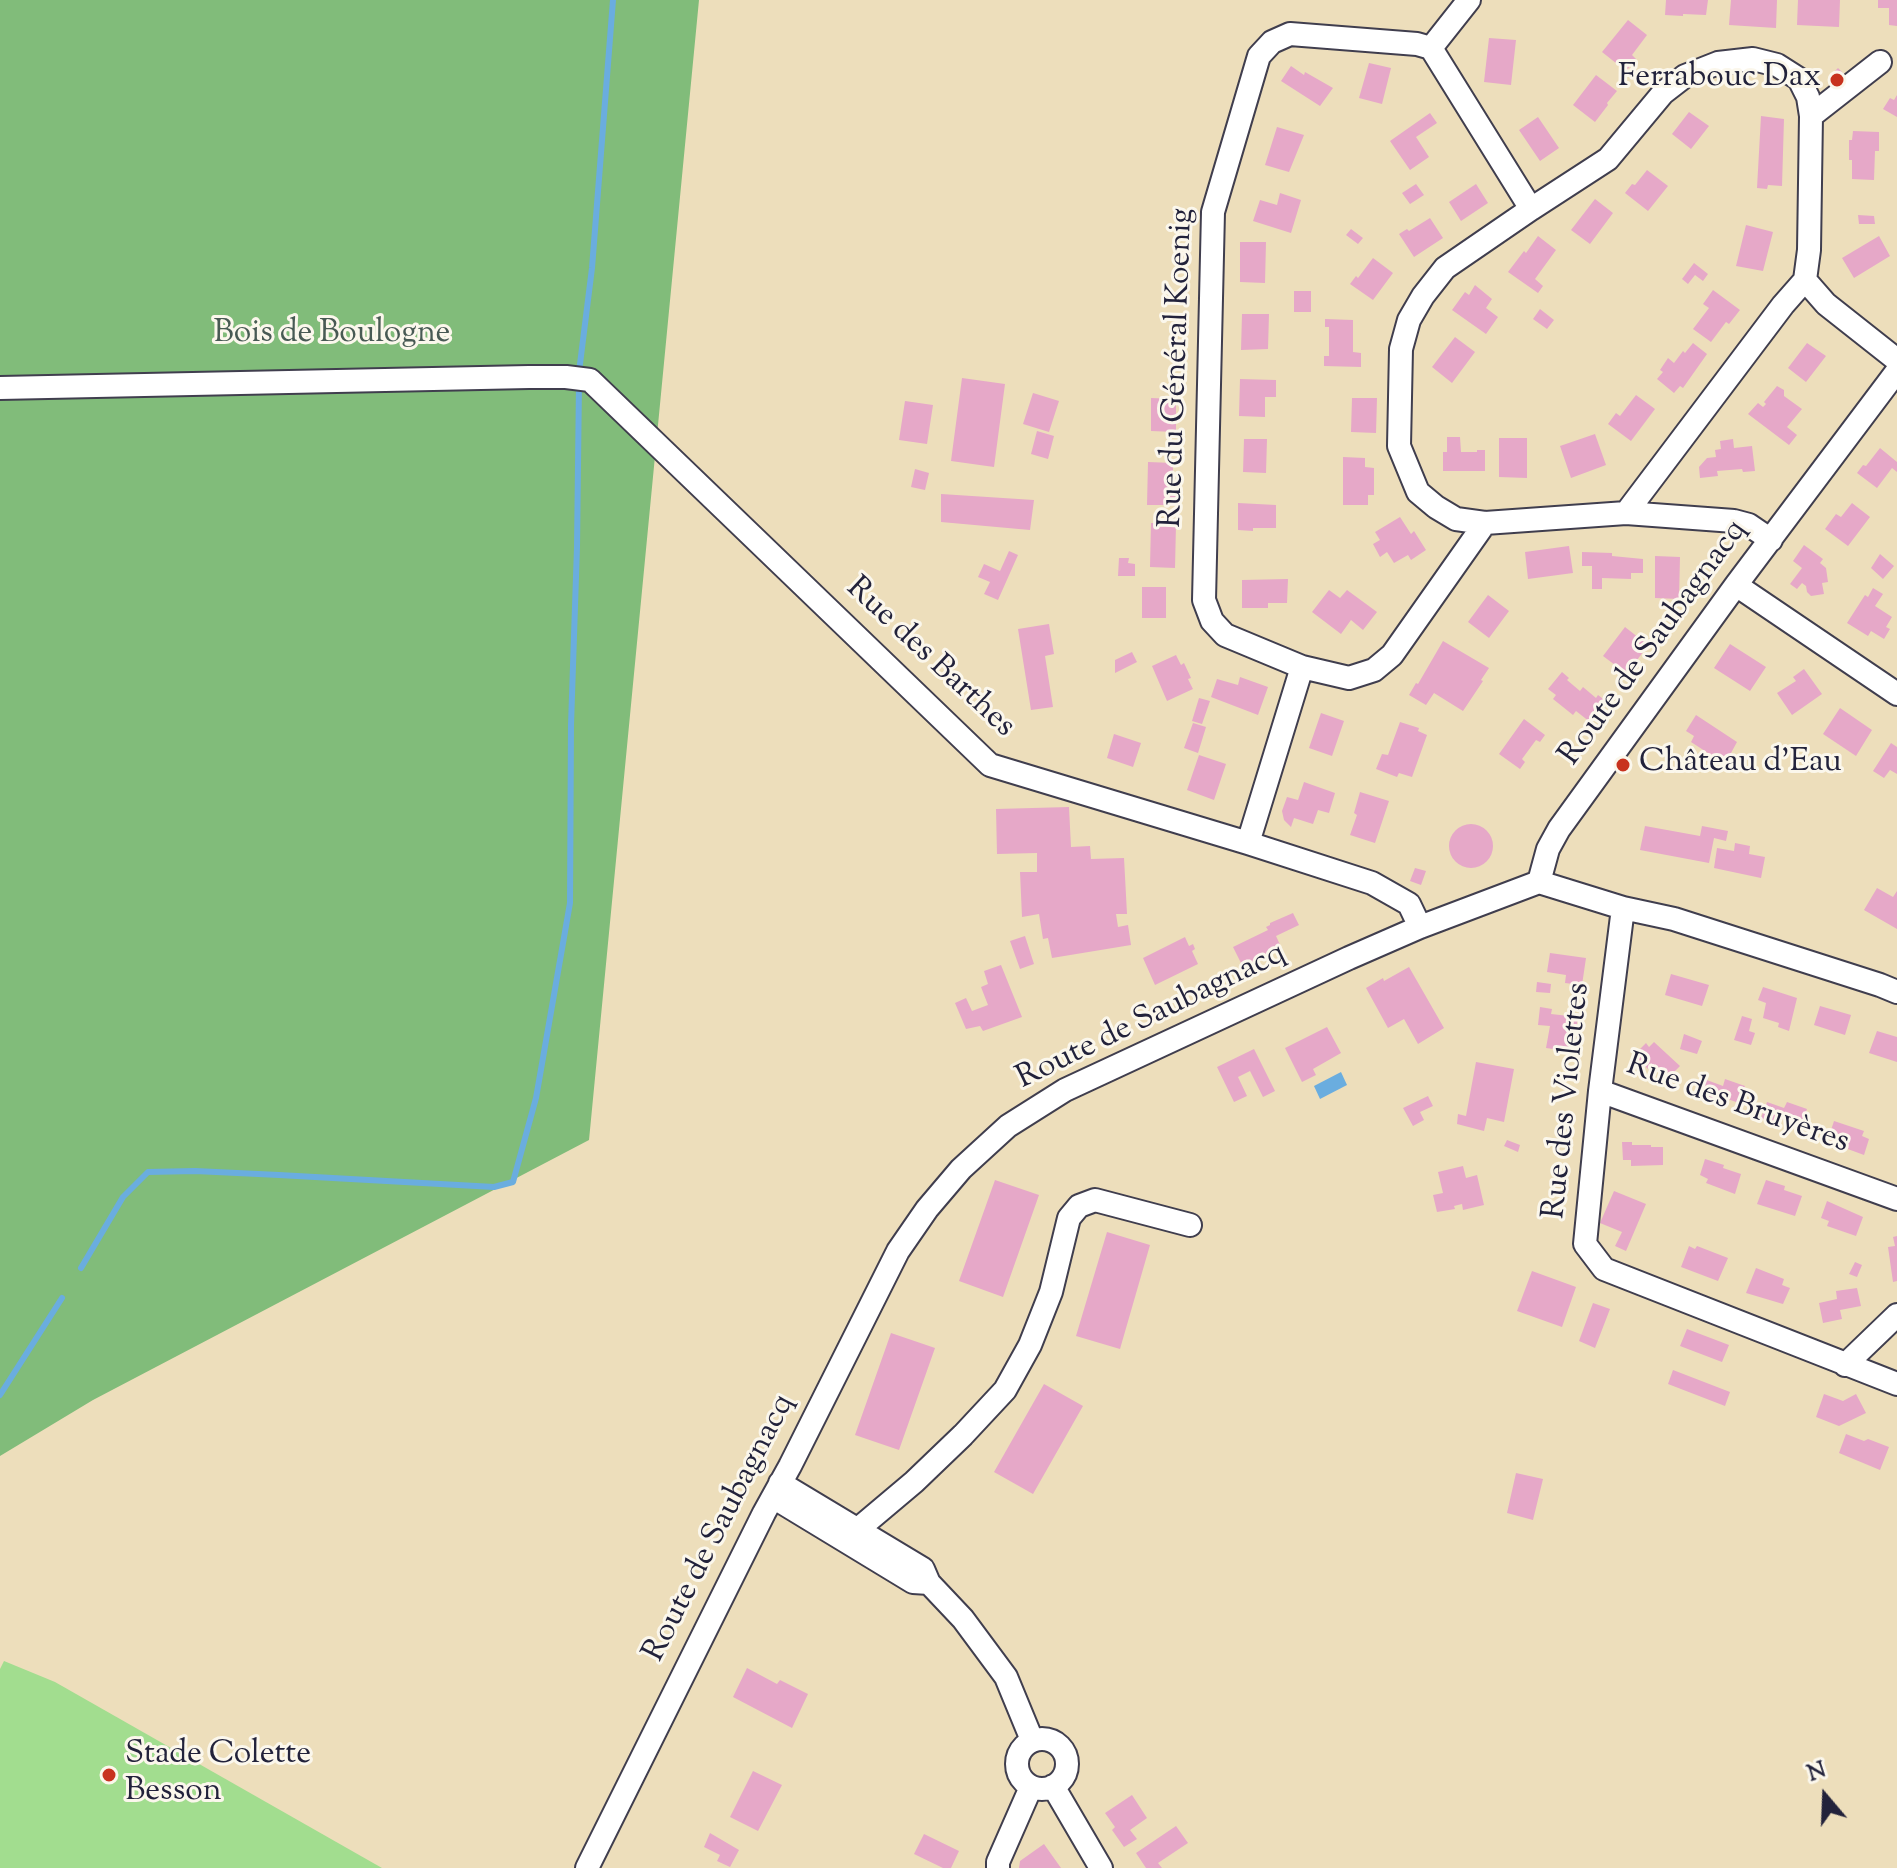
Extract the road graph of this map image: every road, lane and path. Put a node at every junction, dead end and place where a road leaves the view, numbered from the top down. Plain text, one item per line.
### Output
1 (1469, 0) edge
2 (1431, 48) junction
3 (1880, 62) dead end
4 (1811, 116) junction
5 (1531, 209) junction
6 (1805, 280) junction
7 (1897, 360) edge
8 (1897, 371) edge
9 (0, 388) edge
10 (1626, 513) junction
11 (1485, 523) junction
12 (1771, 540) junction
13 (1736, 585) junction
14 (1302, 667) junction
15 (1897, 694) edge
16 (1248, 843) junction
17 (1539, 882) junction
18 (1623, 908) junction
19 (1420, 927) junction
20 (1897, 992) edge
21 (1600, 1091) junction
22 (1897, 1199) edge
23 (1190, 1225) dead end
24 (1897, 1315) edge
25 (1845, 1365) junction
26 (1897, 1384) edge
27 (777, 1490) junction
28 (857, 1530) junction
29 (929, 1583) junction
30 (1032, 1740) junction
31 (1042, 1786) junction
32 (587, 1868) edge
33 (998, 1868) edge
34 (1101, 1868) edge

1 - 2 street
2 - 5 street
2 - 14 street, Rue du Général Koenig
3 - 4 street
4 - 5 street
4 - 6 street
5 - 11 street
6 - 7 street
6 - 10 street
8 - 12 street, Route de Saubagnacq
9 - 16 street, Rue des Barthes
10 - 11 street
10 - 12 street
11 - 14 street, Rue du Général Koenig
12 - 13 street, Route de Saubagnacq
13 - 15 street
13 - 17 street, Route de Saubagnacq
14 - 16 street
16 - 19 street, Rue des Barthes
17 - 18 street
17 - 19 street, Route de Saubagnacq
18 - 20 street
18 - 21 street, Rue des Violettes
19 - 27 street, Route de Saubagnacq
21 - 22 street, Rue des Bruyères
21 - 25 street, Rue des Violettes
23 - 28 street
24 - 25 street
25 - 26 street, Rue des Violettes
27 - 28 street
27 - 29 street
27 - 32 street, Route de Saubagnacq
28 - 29 street
29 - 30 street
30 - 31 street
30 - 31 street
31 - 33 street
31 - 34 street

